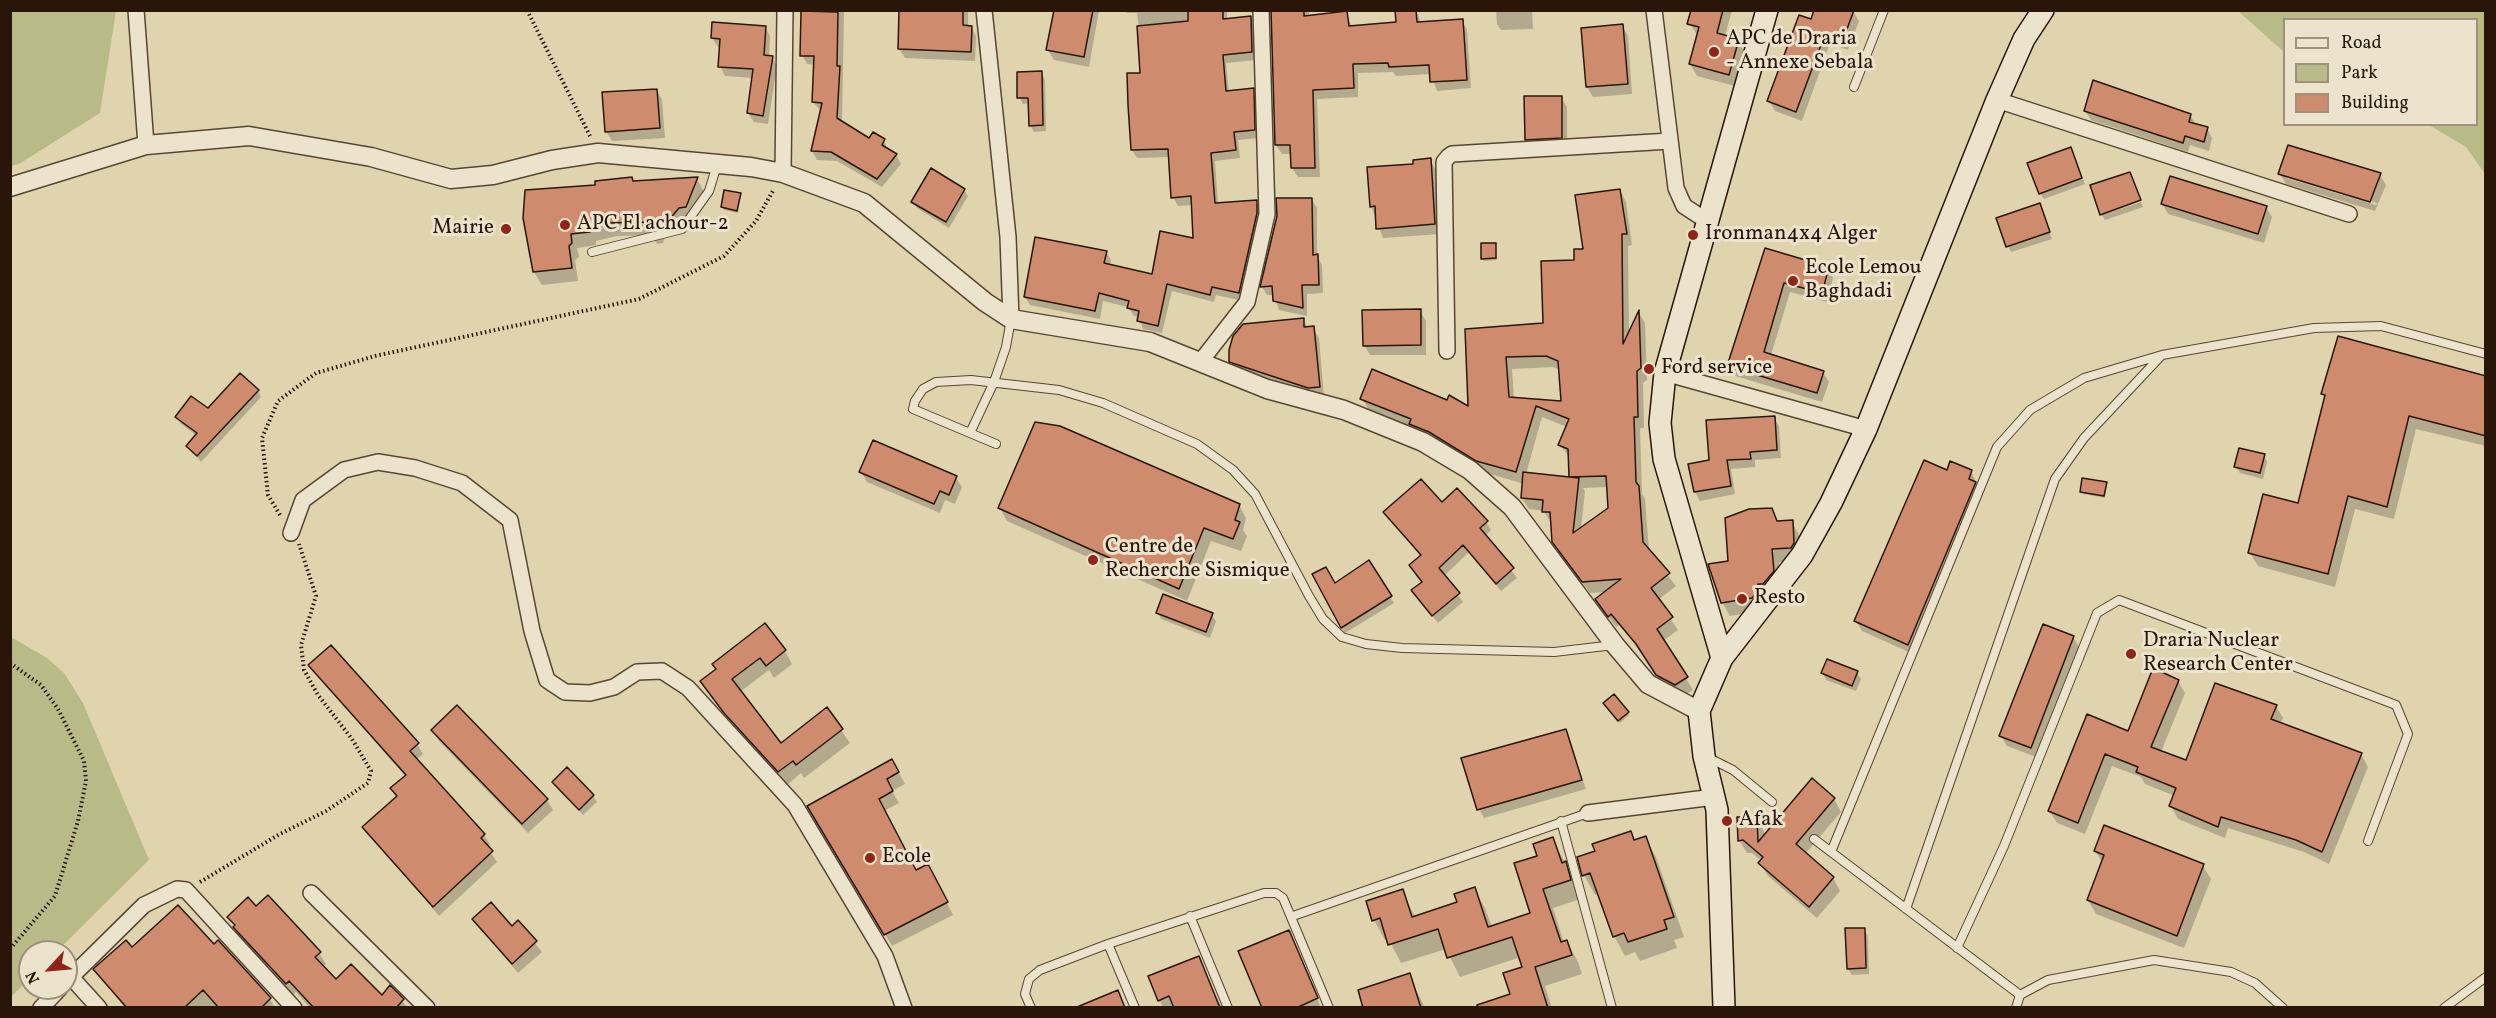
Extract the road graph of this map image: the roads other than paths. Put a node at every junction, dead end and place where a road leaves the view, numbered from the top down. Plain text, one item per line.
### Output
1 (136, 10) edge
2 (785, 10) edge
3 (984, 10) edge
4 (1261, 10) edge
5 (1654, 10) edge
6 (1767, 10) edge
7 (1884, 10) edge
8 (2043, 10) edge
9 (1854, 87) dead end
10 (1996, 100) junction
11 (1670, 141) junction
12 (146, 145) junction
13 (717, 165) junction
14 (783, 173) junction
15 (10, 187) edge
16 (2349, 214) dead end
17 (1707, 221) junction
18 (592, 252) dead end
19 (1011, 319) junction
20 (1448, 351) dead end
21 (2486, 354) edge
22 (2162, 355) junction
23 (1201, 361) junction
24 (1665, 373) junction
25 (994, 382) junction
26 (1866, 429) junction
27 (970, 433) junction
28 (996, 444) dead end
29 (291, 532) road end
30 (1615, 645) junction
31 (1722, 658) junction
32 (1699, 711) junction
33 (1704, 756) junction
34 (1714, 797) junction
35 (1772, 802) dead end
36 (1588, 813) joint
37 (1561, 822) junction
38 (1814, 839) dead end
39 (2368, 841) dead end
40 (1831, 852) junction
41 (311, 893) dead end
42 (1906, 909) junction
43 (1190, 916) junction
44 (1293, 916) junction
45 (1108, 944) junction
46 (1957, 948) junction
47 (78, 970) edge
48 (2486, 977) edge
49 (78, 991) edge
50 (2020, 995) junction
51 (99, 1008) edge
52 (294, 1008) edge
53 (427, 1008) edge
54 (904, 1008) edge
55 (1031, 1008) edge
56 (1135, 1008) edge
57 (1228, 1008) edge
58 (1329, 1008) edge
59 (1612, 1008) edge
60 (1724, 1008) edge
61 (2016, 1008) edge
62 (2283, 1008) edge
63 (2444, 1008) edge

1 - 12 street
2 - 14 street
3 - 19 street
4 - 23 street
5 - 11 street
6 - 17 main road
7 - 9 lane
8 - 10 main road
10 - 16 street
10 - 26 main road
11 - 17 street
11 - 20 street
12 - 13 street
12 - 15 street
13 - 14 street
13 - 18 lane
14 - 19 street
17 - 24 main road
19 - 23 street
19 - 25 lane
21 - 22 lane
22 - 40 lane
22 - 42 lane
23 - 30 street
24 - 26 street
24 - 31 main road
25 - 27 lane
25 - 27 lane
25 - 30 lane
26 - 31 main road
27 - 28 lane
29 - 54 street
30 - 32 street
31 - 32 main road
32 - 33 main road
33 - 34 main road
33 - 35 lane
34 - 36 street
34 - 60 main road
36 - 37 lane
37 - 44 lane
37 - 59 lane
38 - 40 lane
39 - 46 lane
40 - 42 lane
41 - 53 street
42 - 46 lane
43 - 44 lane
43 - 45 lane
43 - 57 lane
44 - 58 lane
45 - 55 lane
45 - 56 lane
46 - 50 lane
47 - 52 street
48 - 63 lane
49 - 51 street
50 - 61 lane
50 - 62 lane

